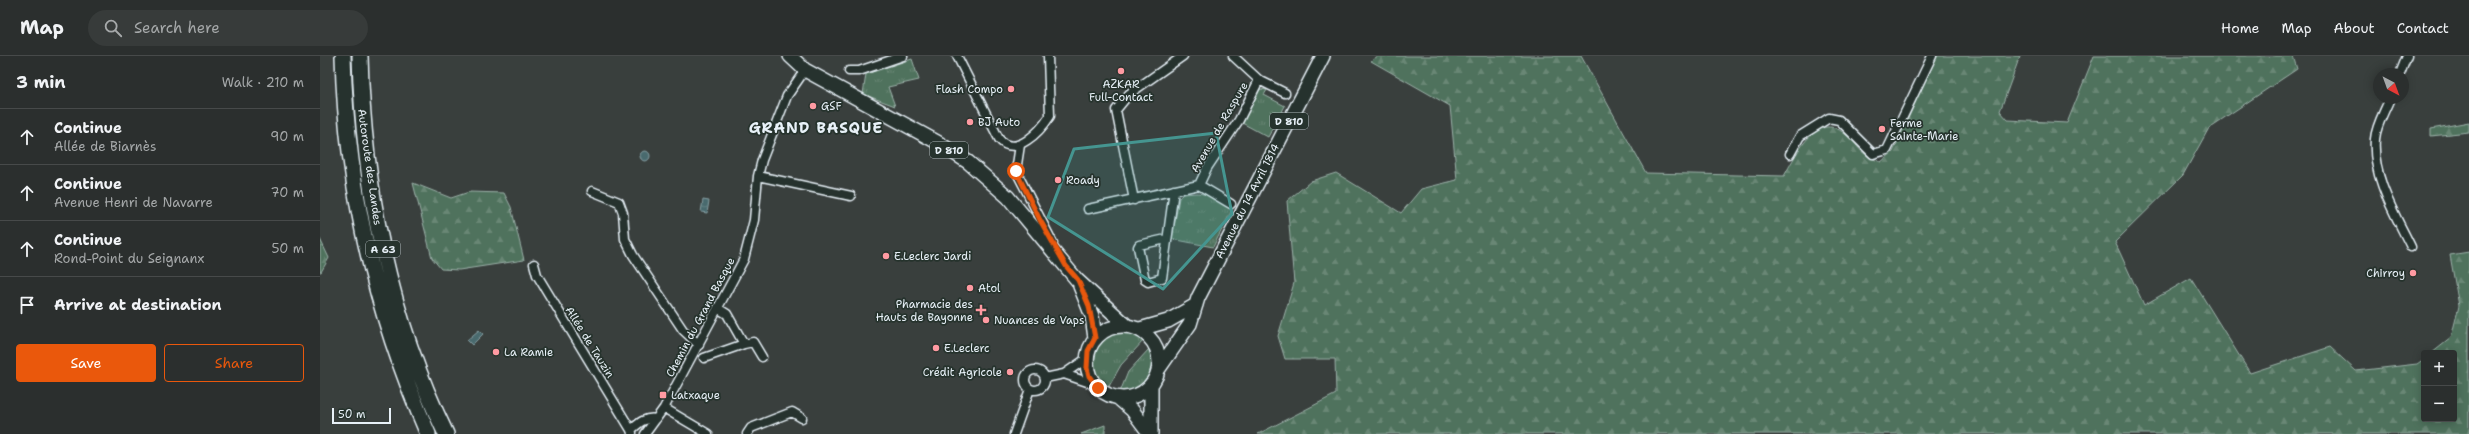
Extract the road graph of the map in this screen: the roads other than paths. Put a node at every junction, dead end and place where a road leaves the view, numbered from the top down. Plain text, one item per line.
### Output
1 (343, 56) edge
2 (360, 56) edge
3 (790, 56) edge
4 (903, 56) edge
5 (957, 56) edge
6 (1048, 56) edge
7 (1183, 56) edge
8 (1233, 56) edge
9 (1323, 56) edge
10 (1932, 56) edge
11 (2407, 56) edge
12 (2402, 68) edge
13 (805, 70) junction
14 (849, 71) dead end
15 (1259, 80) junction
16 (1285, 93) dead end
17 (2388, 104) edge
18 (1020, 145) junction
19 (1790, 154) dead end
20 (758, 176) junction
21 (1199, 185) junction
22 (1174, 190) junction
23 (592, 191) dead end
24 (851, 196) dead end
25 (1134, 200) junction
26 (1231, 204) dead end
27 (1088, 209) dead end
28 (1166, 239) junction
29 (2411, 247) dead end
30 (534, 264) dead end
31 (1066, 266) junction
32 (1078, 280) junction
33 (1196, 304) junction
34 (719, 309) junction
35 (1126, 325) junction
36 (1140, 330) junction
37 (1095, 338) junction
38 (744, 344) junction
39 (699, 345) junction
40 (762, 357) dead end
41 (704, 358) dead end
42 (1086, 359) junction
43 (1158, 370) junction
44 (1064, 374) junction
45 (1045, 378) junction
46 (1093, 384) junction
47 (1151, 384) junction
48 (1030, 390) junction
49 (1118, 398) junction
50 (664, 408) junction
51 (802, 418) dead end
52 (656, 419) junction
53 (631, 432) edge
54 (428, 434) edge
55 (446, 434) edge
56 (645, 434) edge
57 (708, 434) edge
58 (747, 434) edge
59 (1014, 434) edge
60 (1151, 434) edge

1 - 54 highway, Autoroute des Landes / A 63
2 - 55 highway, Autoroute des Landes / A 63
3 - 13 main road, D 810
4 - 14 street
5 - 18 street
6 - 18 street
7 - 25 street
8 - 15 street
9 - 33 main road, Avenue du 14 Avril 1814 / D 810
10 - 19 street
11 - 12 street
13 - 20 street, Chemin du Grand Basque
13 - 31 main road, D 810
15 - 16 street
15 - 21 street, Avenue de Raspure
17 - 29 street
18 - 31 street
20 - 24 street
20 - 34 street, Chemin du Grand Basque
21 - 22 street, Avenue de Raspure
21 - 26 street, Avenue de Raspure
22 - 25 street, Avenue de Raspure
22 - 28 street
23 - 39 street
25 - 27 street, Avenue de Raspure
28 - 28 street
30 - 53 street, Allée de Tauzin
31 - 32 main road, D 810
32 - 35 main road, D 810
32 - 37 main road, D 810
33 - 36 main road
33 - 43 main road, Avenue du 14 Avril 1814 / D 810
34 - 38 street
34 - 39 street, Chemin du Grand Basque
35 - 36 main road
35 - 37 main road
36 - 43 main road
37 - 42 main road
38 - 40 street
38 - 41 street
39 - 50 street, Chemin du Grand Basque
42 - 44 street
42 - 46 main road
43 - 47 main road
44 - 45 street
44 - 46 street
45 - 48 street
45 - 48 street
46 - 49 main road
47 - 49 main road
47 - 60 main road
48 - 59 street
49 - 60 main road
50 - 52 street, Chemin du Grand Basque
50 - 57 street
51 - 58 street
52 - 53 street, Allée de Tauzin
52 - 56 street, Chemin du Grand Basque

